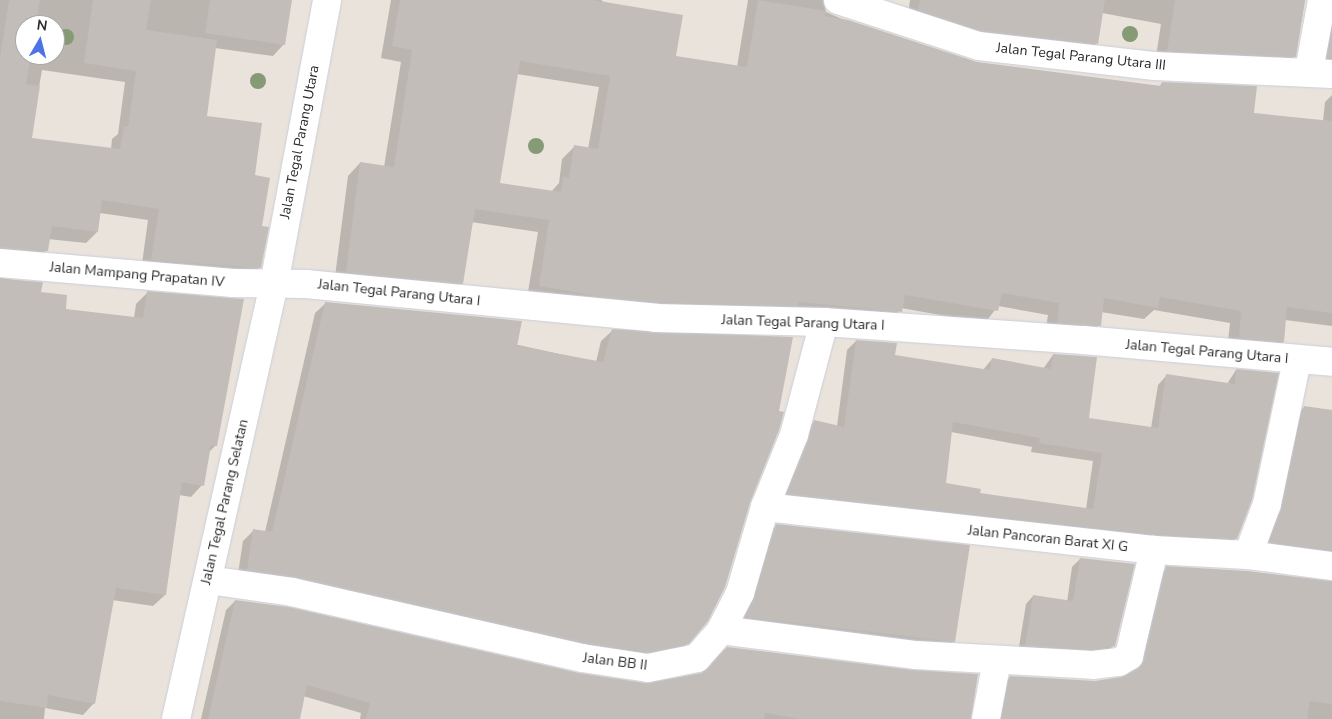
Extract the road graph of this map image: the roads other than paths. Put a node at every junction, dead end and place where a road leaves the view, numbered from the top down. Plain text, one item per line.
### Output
1 (327, 0) edge
2 (838, 0) edge
3 (1322, 0) edge
4 (900, 10) edge
5 (1321, 73) edge
6 (0, 263) edge
7 (274, 284) junction
8 (824, 322) junction
9 (1297, 360) junction
10 (1332, 362) edge
11 (764, 507) junction
12 (1154, 550) junction
13 (1248, 555) junction
14 (1332, 566) edge
15 (208, 580) junction
16 (721, 630) junction
17 (997, 660) junction
18 (176, 719) edge
19 (986, 719) edge

1 - 7 street, Jalan Tegal Parang Utara
2 - 4 street, Jalan Tegal Parang Utara III
3 - 5 street
4 - 5 street, Jalan Tegal Parang Utara III
6 - 7 street, Jalan Mampang Prapatan IV
7 - 8 street, Jalan Tegal Parang Utara I
7 - 15 street, Jalan Tegal Parang Selatan
8 - 9 street, Jalan Tegal Parang Utara I
8 - 11 street, Jalan BB II
9 - 10 street, Jalan Tegal Parang Utara I
9 - 13 street
11 - 12 street, Jalan Pancoran Barat XI G
11 - 16 street, Jalan BB II
12 - 13 street, Jalan Pancoran Barat XI G
12 - 17 street
13 - 14 street, Jalan Pancoran Barat XI G
15 - 16 street, Jalan BB II
15 - 18 street, Jalan Tegal Parang Selatan
16 - 17 street
17 - 19 street

